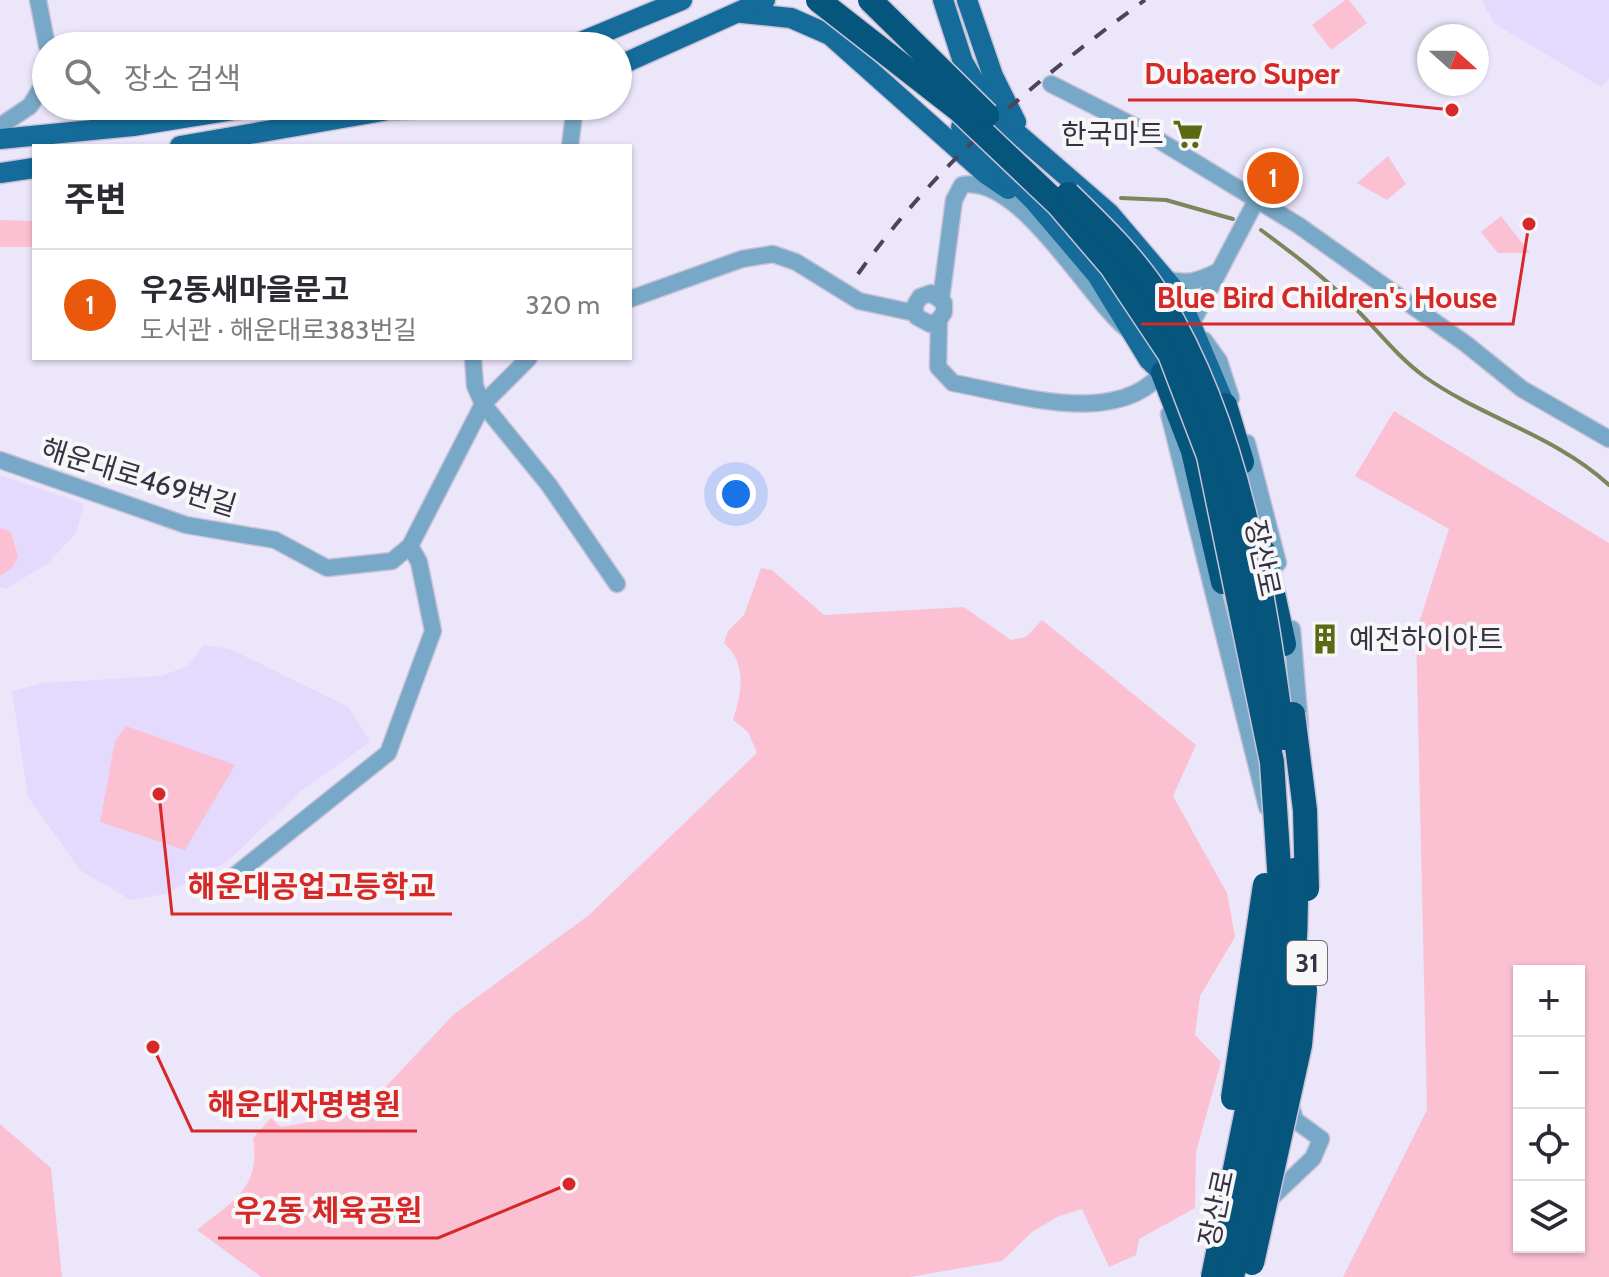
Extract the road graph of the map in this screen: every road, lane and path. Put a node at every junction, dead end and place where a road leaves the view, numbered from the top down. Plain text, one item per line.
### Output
1 (38, 0) edge
2 (680, 0) edge
3 (765, 0) edge
4 (818, 0) edge
5 (846, 0) edge
6 (871, 0) edge
7 (887, 0) edge
8 (943, 0) edge
9 (967, 0) edge
10 (742, 13) junction
11 (44, 32) edge
12 (604, 32) edge
13 (632, 60) edge
14 (937, 66) junction
15 (1051, 84) dead end
16 (32, 103) edge
17 (121, 120) edge
18 (171, 120) edge
19 (331, 120) edge
20 (573, 120) edge
21 (0, 126) edge
22 (133, 126) junction
23 (936, 128) junction
24 (0, 139) edge
25 (192, 144) edge
26 (570, 144) edge
27 (1034, 148) junction
28 (32, 168) edge
29 (0, 173) edge
30 (1257, 199) junction
31 (1058, 232) junction
32 (1219, 271) junction
33 (1165, 279) junction
34 (632, 298) edge
35 (941, 299) junction
36 (917, 305) junction
37 (939, 320) junction
38 (1191, 322) junction
39 (1135, 336) junction
40 (473, 360) edge
41 (527, 360) edge
42 (1163, 373) junction
43 (483, 404) junction
44 (1225, 405) joint
45 (1609, 439) edge
46 (0, 460) edge
47 (410, 546) junction
48 (617, 584) dead end
49 (1295, 830) junction
50 (1274, 832) junction
51 (214, 892) dead end
52 (1199, 1277) edge
53 (1205, 1277) edge
54 (1213, 1277) edge
55 (1232, 1277) edge
56 (1242, 1277) edge
57 (1249, 1277) edge

1 - 11 street
2 - 12 main road
3 - 10 main road
4 - 54 highway, 장산로, bridge
5 - 14 highway, bridge
6 - 14 highway, bridge
6 - 23 main road
7 - 31 main road
8 - 27 main road, 31
9 - 27 main road
10 - 13 main road
10 - 23 main road
14 - 55 highway, 장산로, bridge
15 - 30 street
16 - 21 street
17 - 22 street
18 - 22 main road
19 - 25 main road
20 - 26 street
22 - 24 main road
23 - 31 main road
27 - 33 main road, 31
28 - 29 main road
30 - 32 street
30 - 45 street
31 - 39 main road
32 - 33 street
32 - 38 street
33 - 38 main road, 31
34 - 36 street
35 - 36 street
35 - 37 street
35 - 39 street
36 - 37 street
37 - 42 street
38 - 42 street
38 - 44 main road, 31
38 - 49 street
39 - 42 main road
40 - 43 street
41 - 43 street
42 - 50 street
42 - 52 highway, bridge
43 - 47 street
43 - 48 street
44 - 57 highway, 31, bridge
46 - 47 street, 해운대로469번길
47 - 51 street
49 - 50 street
49 - 56 street
50 - 53 street

